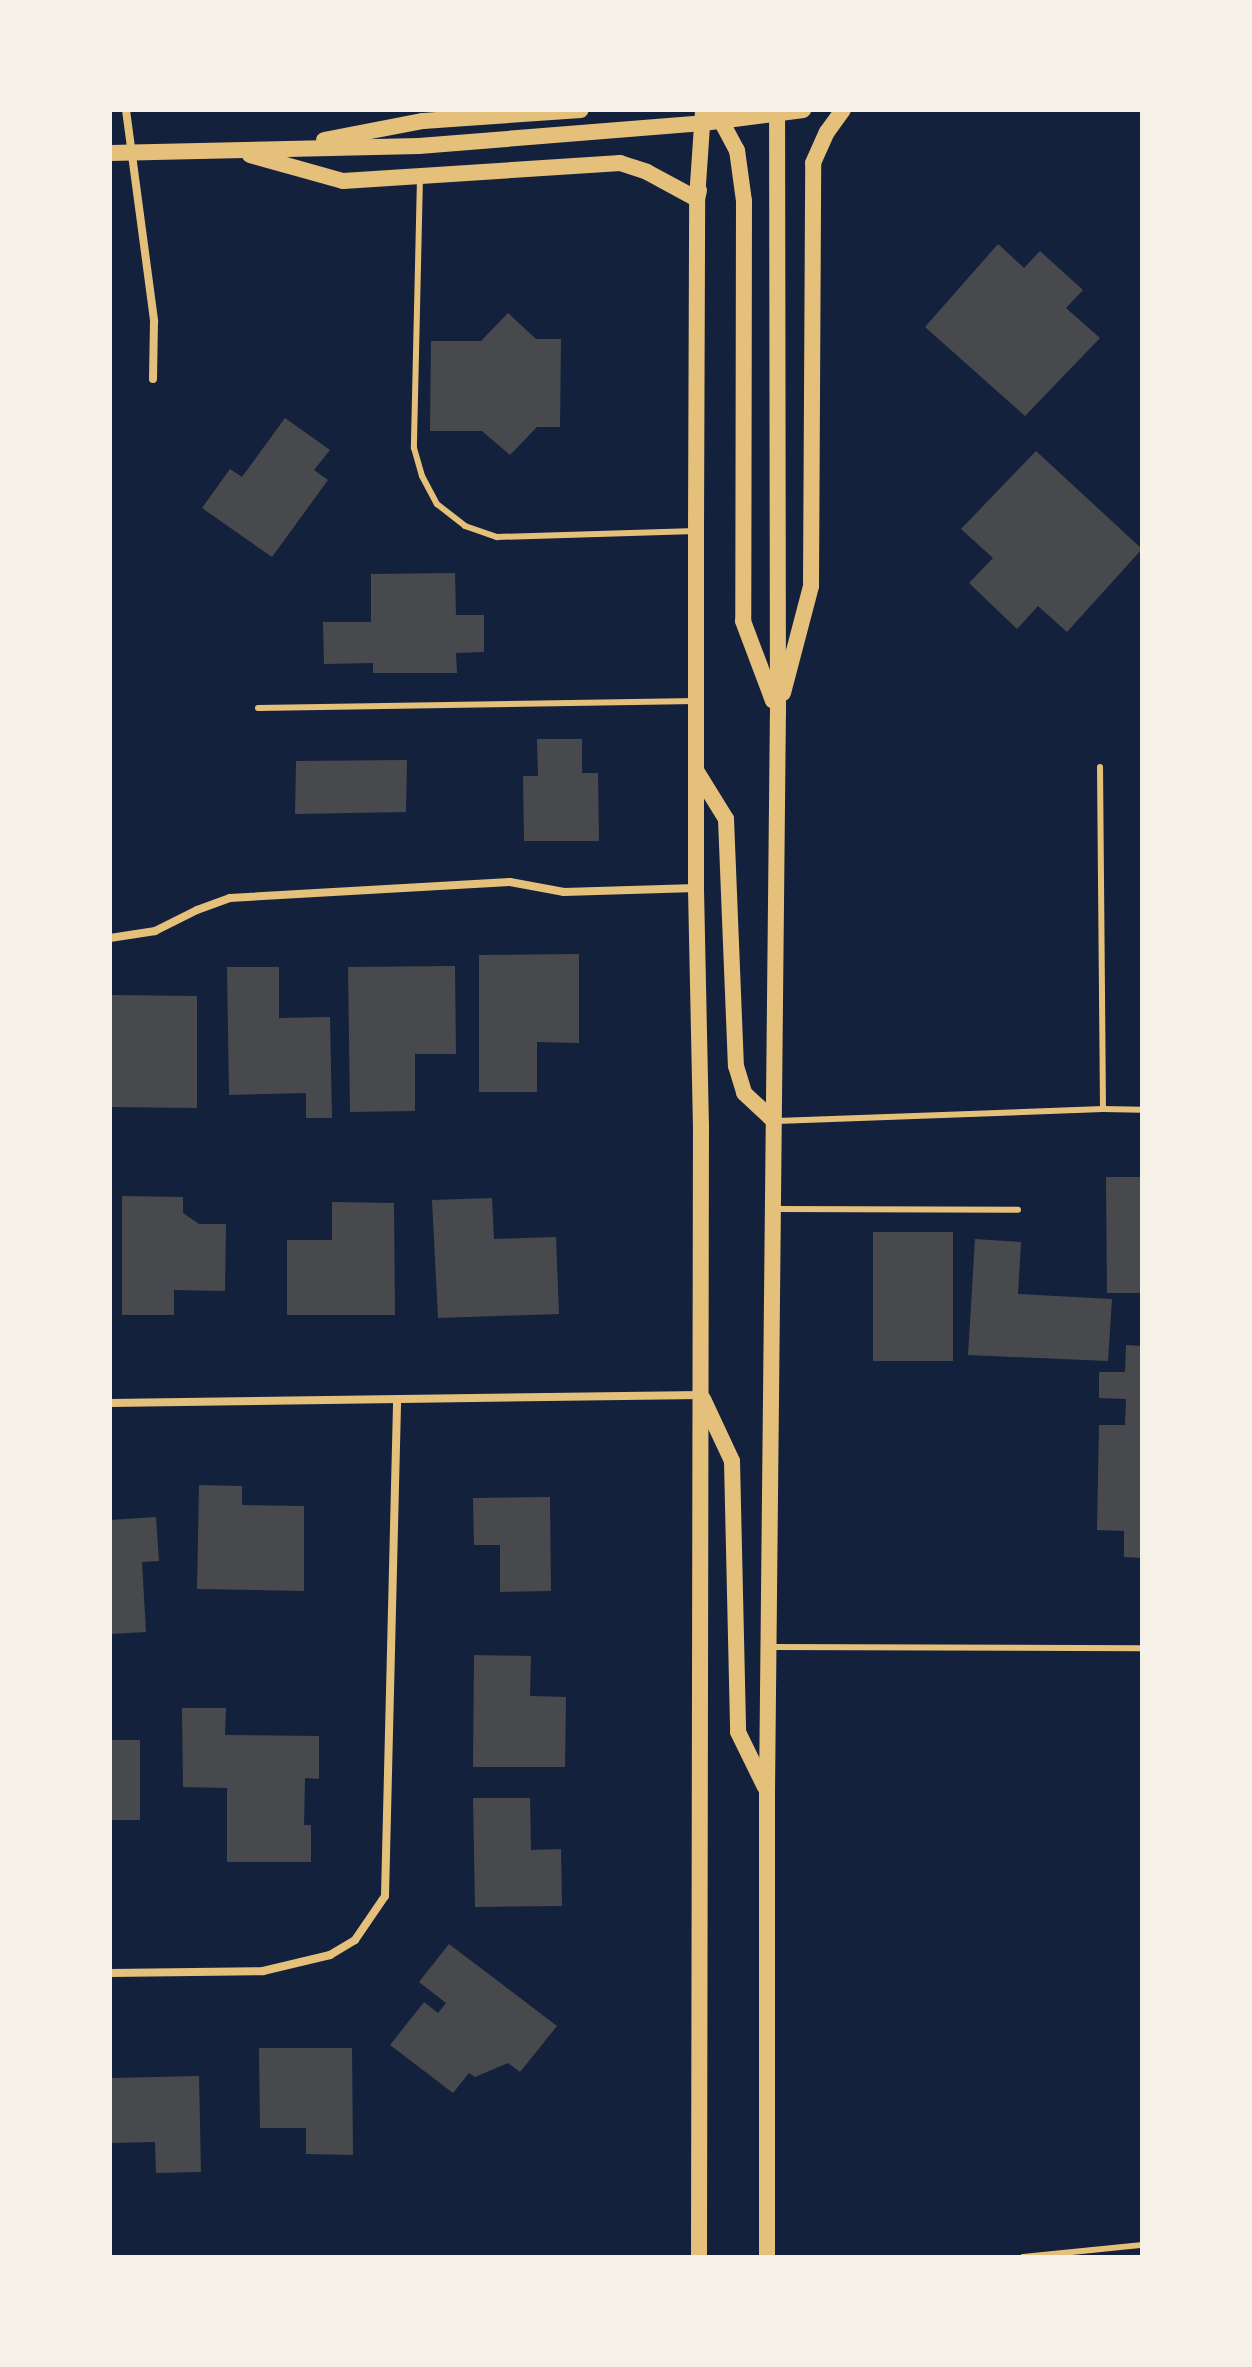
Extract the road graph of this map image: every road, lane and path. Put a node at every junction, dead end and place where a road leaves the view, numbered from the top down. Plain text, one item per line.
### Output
1 (126, 110) edge
2 (581, 110) edge
3 (803, 110) edge
4 (843, 110) edge
5 (777, 112) edge
6 (715, 115) edge
7 (279, 149) junction
8 (234, 150) junction
9 (110, 153) edge
10 (134, 153) junction
11 (420, 176) junction
12 (697, 199) junction
13 (153, 379) dead end
14 (696, 531) junction
15 (696, 701) junction
16 (258, 708) dead end
17 (778, 714) junction
18 (1100, 767) dead end
19 (696, 771) junction
20 (696, 888) junction
21 (110, 938) edge
22 (1103, 1109) junction
23 (1142, 1110) edge
24 (774, 1121) junction
25 (773, 1209) junction
26 (1018, 1210) dead end
27 (701, 1395) junction
28 (397, 1399) junction
29 (110, 1403) edge
30 (768, 1647) junction
31 (1142, 1648) edge
32 (767, 1792) junction
33 (110, 1973) edge
34 (1142, 2245) edge
35 (699, 2257) edge
36 (767, 2257) edge
37 (1023, 2257) edge

1 - 10 street
2 - 7 main road
3 - 5 main road
4 - 17 main road
5 - 6 main road
5 - 17 main road
6 - 7 main road
6 - 12 main road
6 - 17 main road
7 - 8 main road
8 - 10 main road
8 - 11 main road
9 - 10 main road
10 - 13 street
11 - 12 main road
11 - 14 lane
12 - 14 main road
14 - 15 main road
15 - 16 lane
15 - 19 main road
17 - 24 main road
18 - 22 lane
19 - 20 main road
19 - 24 main road
20 - 21 street
20 - 27 main road
22 - 23 lane
22 - 24 lane
24 - 25 main road
25 - 26 lane
25 - 30 main road
27 - 28 street
27 - 32 main road
27 - 35 main road
28 - 29 street
28 - 33 street
30 - 31 lane
30 - 32 main road
32 - 36 main road
34 - 37 lane

